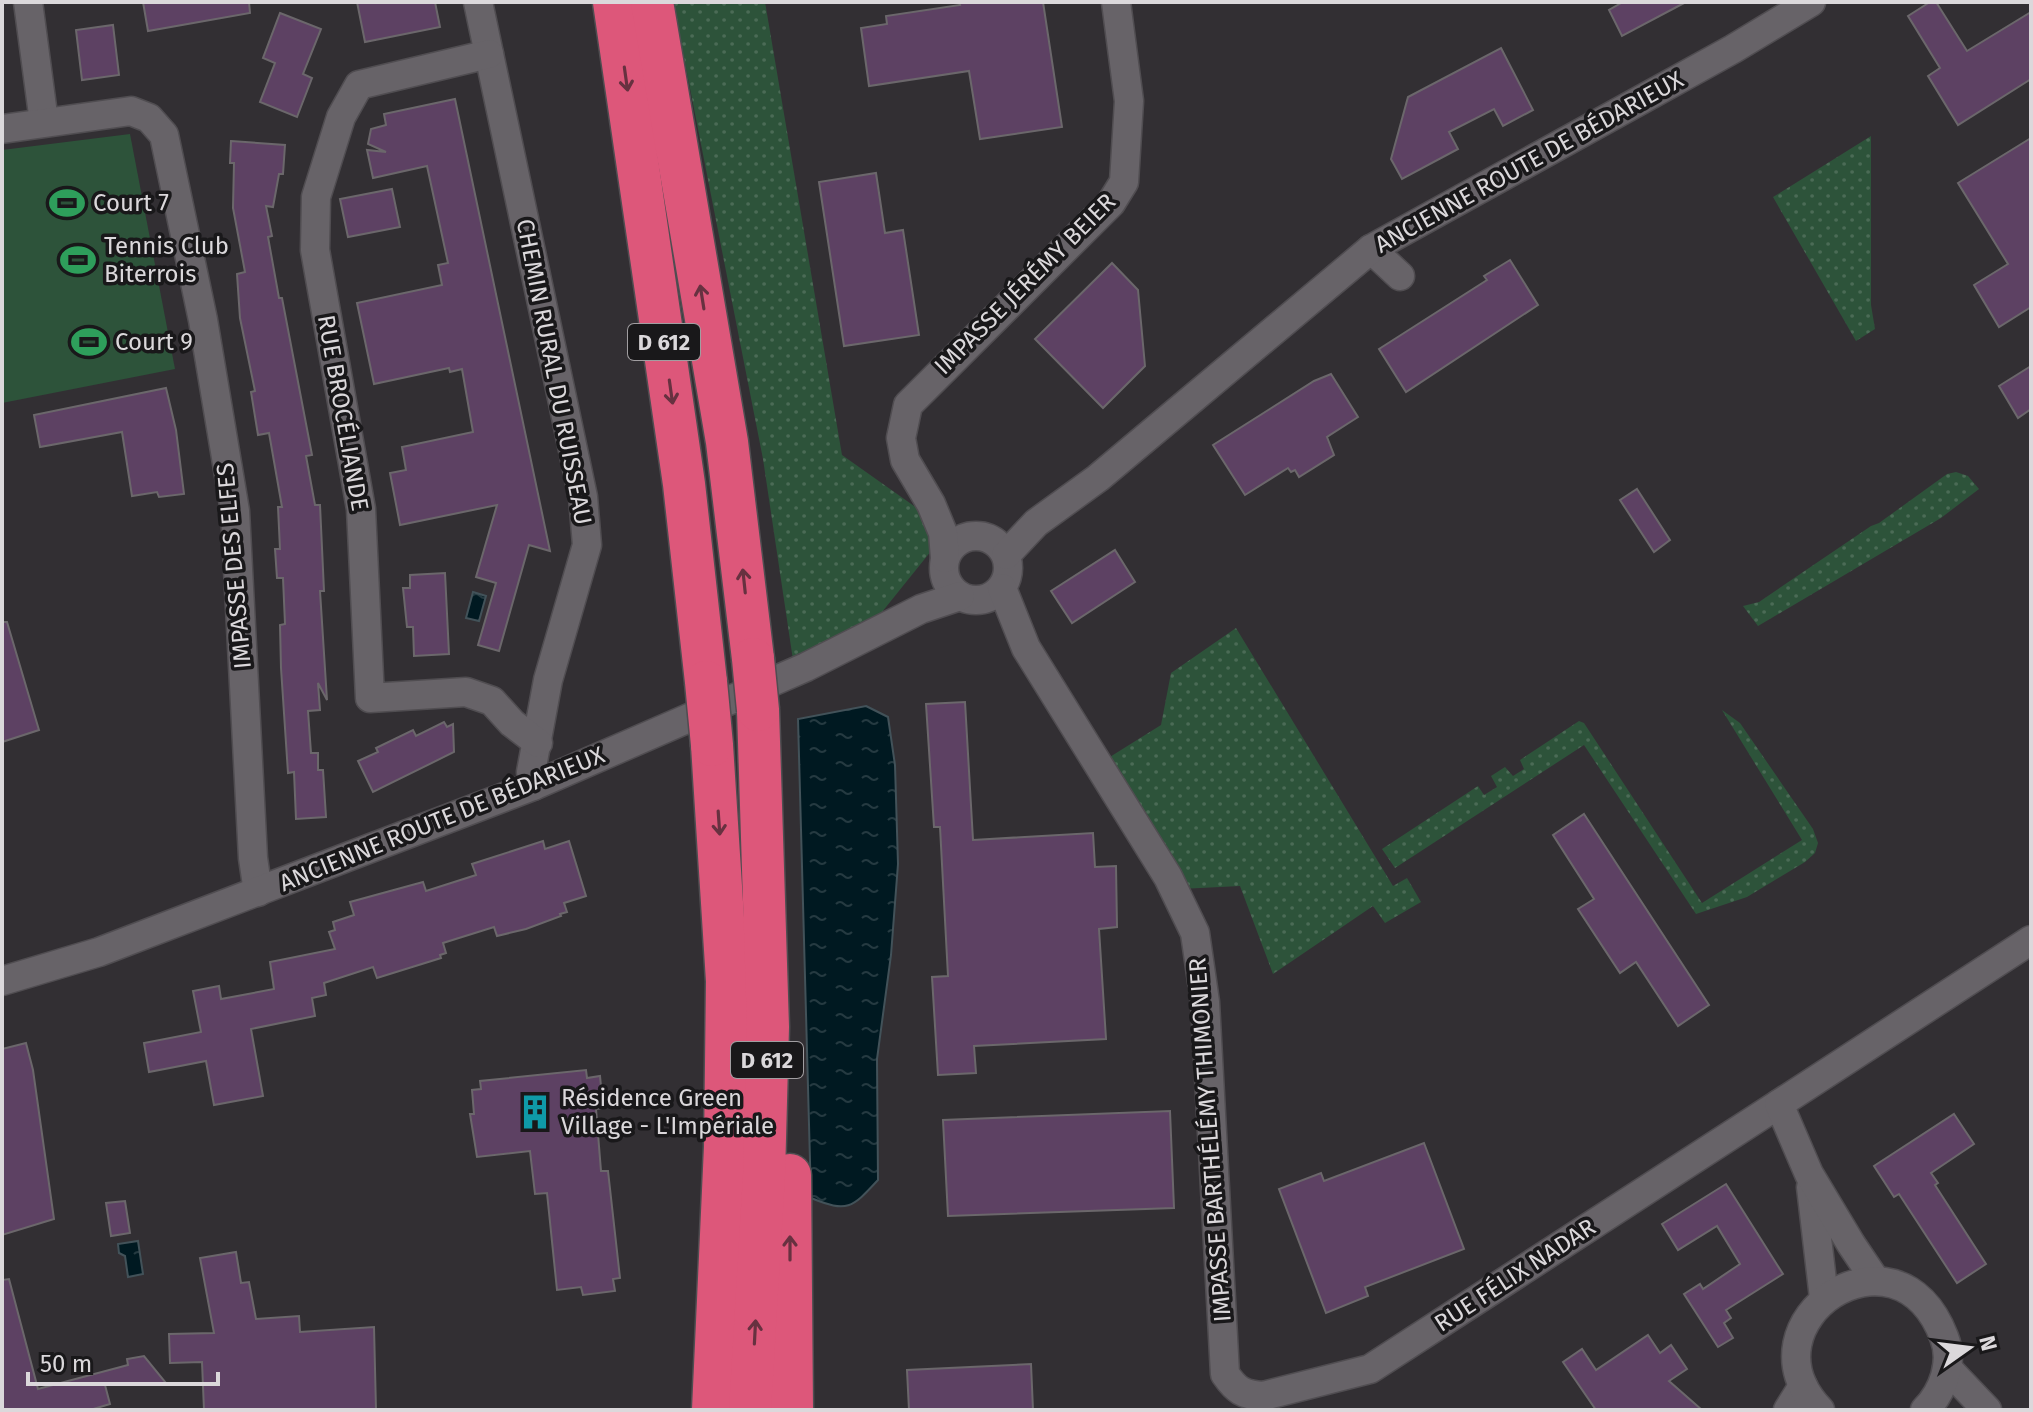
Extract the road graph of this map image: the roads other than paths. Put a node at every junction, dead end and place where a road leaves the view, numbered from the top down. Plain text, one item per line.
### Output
1 (28, 2) edge
2 (478, 2) edge
3 (614, 2) edge
4 (652, 2) edge
5 (1116, 2) edge
6 (1811, 2) edge
7 (489, 54) junction
8 (44, 122) junction
9 (2, 129) edge
10 (1371, 249) junction
11 (1400, 276) dead end
12 (931, 504) junction
13 (986, 543) junction
14 (944, 563) junction
15 (1002, 588) junction
16 (966, 598) junction
17 (872, 635) junction
18 (1026, 648) junction
19 (538, 743) junction
20 (761, 757) junction
21 (533, 786) junction
22 (258, 892) junction
23 (2031, 940) edge
24 (2, 981) edge
25 (1779, 1104) junction
26 (1809, 1174) junction
27 (1876, 1281) junction
28 (1824, 1298) junction
29 (715, 1364) junction
30 (1947, 1368) junction
31 (1235, 1388) joint
32 (1796, 1398) edge
33 (705, 1410) edge
34 (713, 1410) edge
35 (750, 1410) edge
36 (792, 1410) edge
37 (1820, 1410) edge
38 (1925, 1410) edge
39 (1987, 1410) edge

1 - 8 street
2 - 7 street, CHEMIN RURAL DU RUISSEAU
3 -> 29 highway, D 612, bridge
20 -> 4 highway, D 612, bridge
5 - 12 street, IMPASSE JÉRÉMY BEIER
6 - 10 street, ANCIENNE ROUTE DE BÉDARIEUX
7 - 19 street, CHEMIN RURAL DU RUISSEAU
7 - 19 street, RUE BROCÉLIANDE
8 - 9 street, IMPASSE DES ELFES
8 - 22 street, IMPASSE DES ELFES
10 - 11 street
10 - 13 street, ANCIENNE ROUTE DE BÉDARIEUX
12 - 13 street, IMPASSE JÉRÉMY BEIER
12 - 14 street, IMPASSE JÉRÉMY BEIER
13 - 14 street
13 - 15 street
14 - 16 street
14 - 17 street, ANCIENNE ROUTE DE BÉDARIEUX
15 - 16 street
15 - 18 street, IMPASSE BARTHÉLÉMY THIMONIER
16 - 17 street, ANCIENNE ROUTE DE BÉDARIEUX
16 - 18 street, IMPASSE BARTHÉLÉMY THIMONIER
17 - 21 street, ANCIENNE ROUTE DE BÉDARIEUX
18 - 31 street, IMPASSE BARTHÉLÉMY THIMONIER
19 - 21 street, CHEMIN RURAL DU RUISSEAU
35 -> 20 highway, D 612
36 -> 20 highway
21 - 22 street, ANCIENNE ROUTE DE BÉDARIEUX
22 - 24 street, ANCIENNE ROUTE DE BÉDARIEUX
23 - 25 street, RUE FÉLIX NADAR
25 - 26 street
25 - 31 street, RUE FÉLIX NADAR
26 - 27 street
26 - 28 street
27 - 28 street
27 - 30 street
28 - 32 street
29 - 33 highway
29 - 34 highway, D 612
30 - 38 street
30 - 39 street
32 - 37 street

